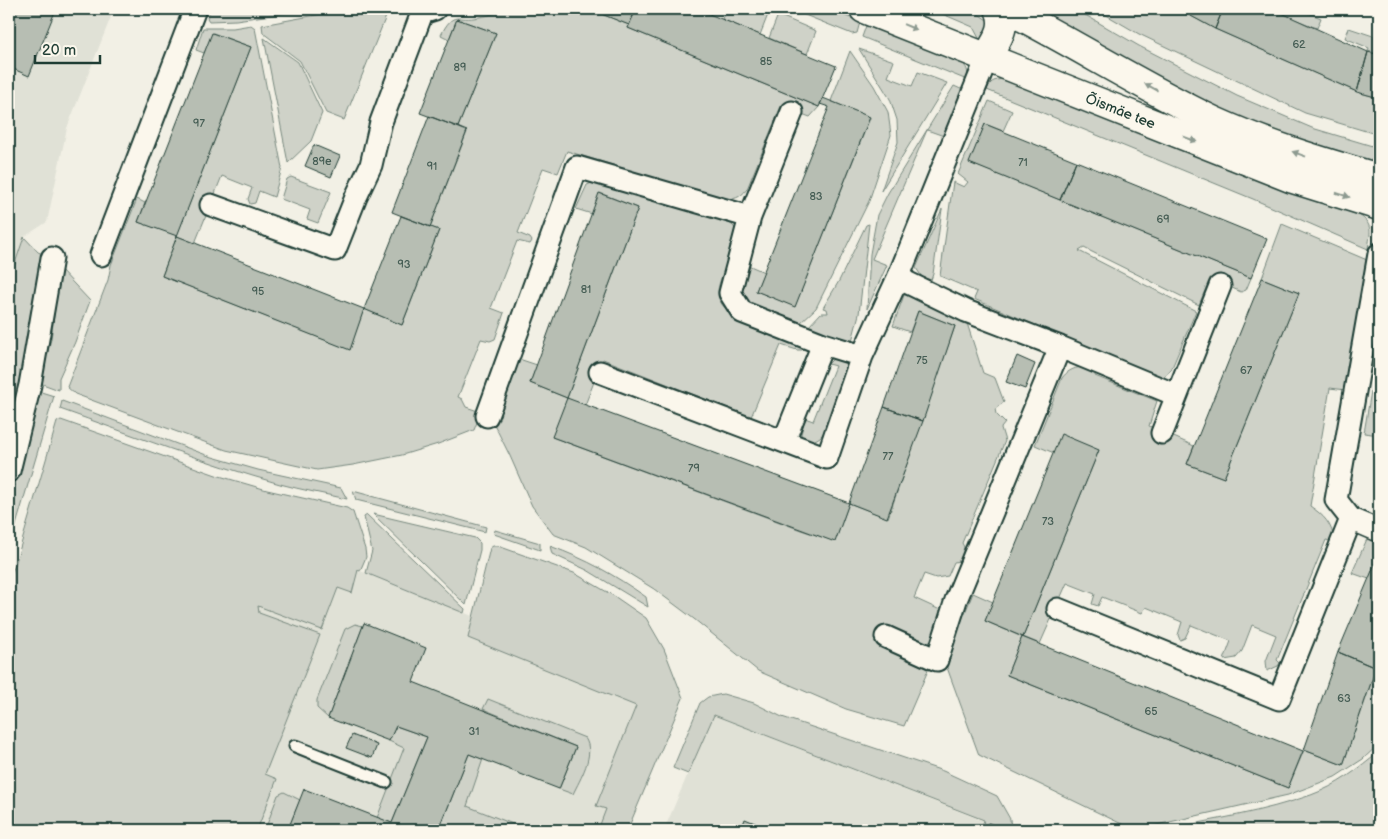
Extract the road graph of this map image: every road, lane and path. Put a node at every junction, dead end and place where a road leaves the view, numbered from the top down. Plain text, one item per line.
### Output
1 (195, 9) edge
2 (435, 9) edge
3 (864, 9) edge
4 (999, 9) edge
5 (1007, 9) edge
6 (989, 54) junction
7 (792, 112) dead end
8 (1215, 121) junction
9 (1379, 178) edge
10 (211, 204) dead end
11 (1379, 206) edge
12 (750, 217) junction
13 (1379, 254) edge
14 (101, 255) dead end
15 (52, 258) dead end
16 (898, 278) junction
17 (1220, 286) dead end
18 (823, 344) junction
19 (1060, 347) junction
20 (862, 356) junction
21 (600, 372) dead end
22 (1176, 395) junction
23 (487, 416) dead end
24 (1162, 433) dead end
25 (784, 441) junction
26 (9, 471) edge
27 (1351, 519) junction
28 (1379, 531) edge
29 (1058, 608) dead end
30 (886, 637) dead end
31 (295, 746) dead end
32 (386, 782) dead end

1 - 14 street
2 - 10 street
3 -> 6 main road, Õismäe tee
4 - 6 main road
8 -> 5 main road
6 - 8 main road
6 -> 11 main road, Õismäe tee
6 - 16 street
7 - 12 street
9 -> 8 main road
12 - 18 street
12 - 23 street
13 - 27 street
15 - 26 street
16 - 19 street
16 - 20 street
17 - 22 street
18 - 20 street
18 - 25 street
19 - 22 street
19 - 30 street
20 - 25 street
21 - 25 street
22 - 24 street
27 - 28 street
27 - 29 street
31 - 32 lane

